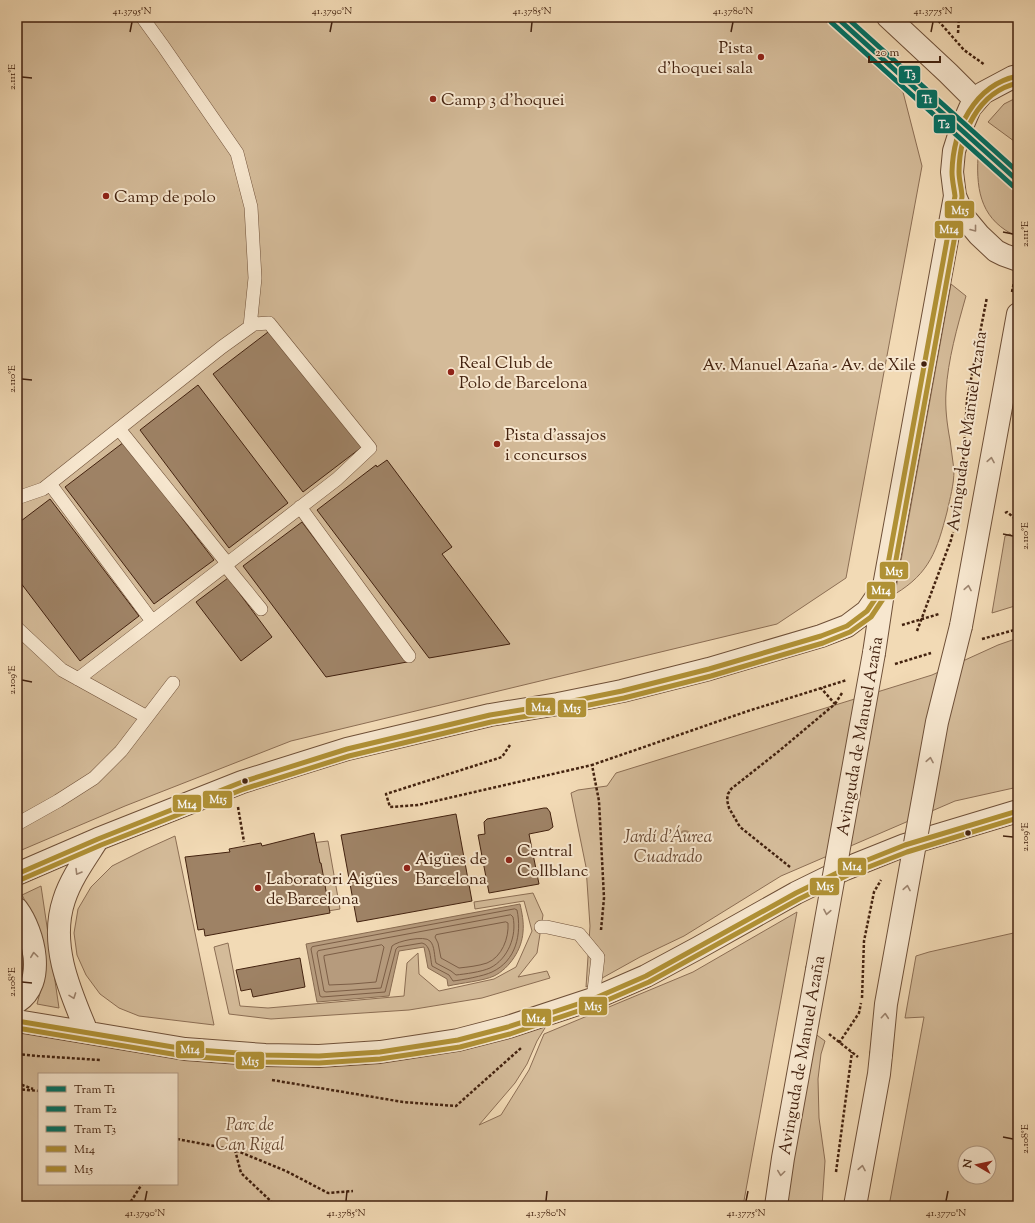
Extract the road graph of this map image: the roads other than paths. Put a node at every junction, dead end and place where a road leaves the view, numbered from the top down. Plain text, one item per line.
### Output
1 (142, 17) edge
2 (888, 17) edge
3 (1018, 76) edge
4 (976, 101) junction
5 (955, 196) junction
6 (1018, 260) edge
7 (1018, 314) edge
8 (250, 327) junction
9 (118, 430) junction
10 (50, 484) junction
11 (17, 498) edge
12 (300, 507) junction
13 (226, 564) junction
14 (884, 586) junction
15 (261, 610) dead end
16 (152, 621) junction
17 (17, 628) edge
18 (410, 656) dead end
19 (78, 679) junction
20 (173, 683) dead end
21 (148, 717) junction
22 (1018, 811) edge
23 (17, 824) edge
24 (98, 839) junction
25 (17, 874) edge
26 (17, 909) edge
27 (541, 928) dead end
28 (593, 999) junction
29 (17, 1002) edge
30 (17, 1021) edge
31 (87, 1032) junction
32 (776, 1206) edge
33 (855, 1206) edge

1 - 8 lane
2 - 4 street
3 - 4 street
4 - 5 street
5 -> 6 street
5 - 14 street, Avinguda de Manuel Azaña
33 -> 7 street, Avinguda de Manuel Azaña, bridge
8 - 9 lane
8 - 12 lane
9 - 10 lane
9 - 13 lane
10 - 11 lane
10 - 16 lane
12 - 13 lane
12 - 18 lane
13 - 15 lane
13 - 16 lane
14 - 24 street
14 -> 32 street, Avinguda de Manuel Azaña, bridge
16 - 19 lane
17 - 19 lane
19 - 21 lane
20 - 21 lane
21 - 23 lane
22 - 28 street
24 - 25 street
24 -> 31 street
29 -> 26 street
27 - 28 lane
28 - 31 street
30 - 31 street

